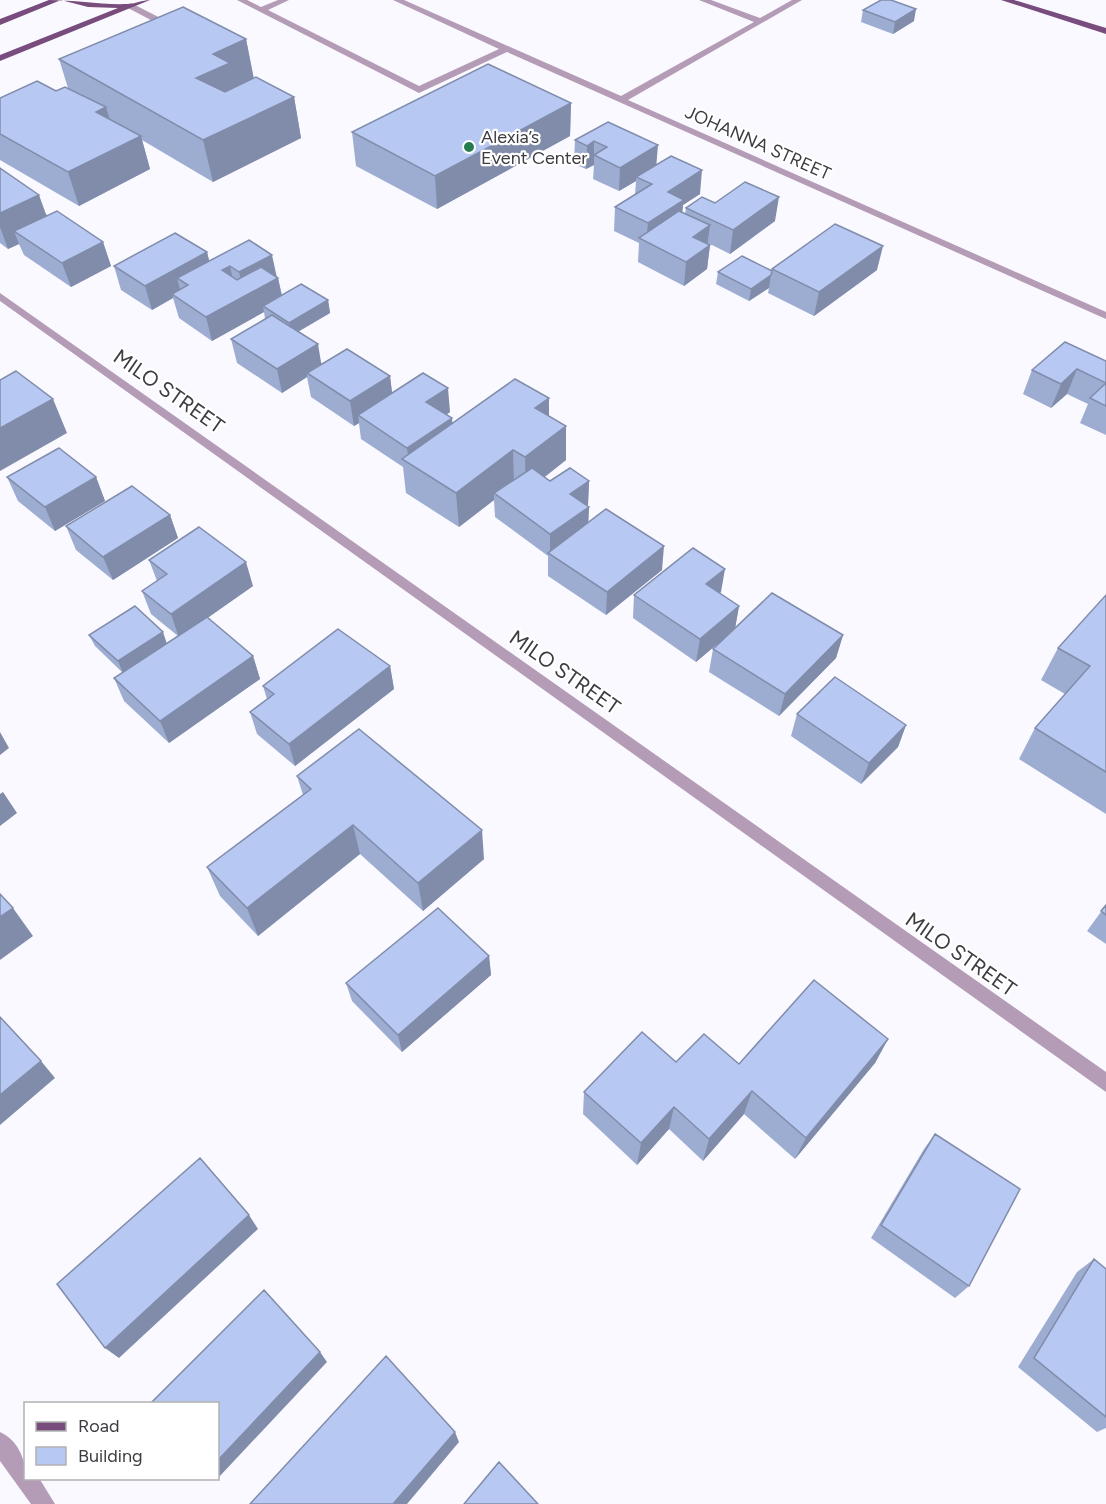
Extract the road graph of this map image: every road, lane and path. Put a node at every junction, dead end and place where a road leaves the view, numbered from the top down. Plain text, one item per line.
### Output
1 (57, 0) edge
2 (65, 0) edge
3 (146, 0) edge
4 (241, 0) edge
5 (285, 0) edge
6 (397, 0) edge
7 (703, 0) edge
8 (798, 0) edge
9 (1005, 0) edge
10 (131, 6) junction
11 (261, 10) junction
12 (760, 21) junction
13 (0, 22) edge
14 (178, 31) edge
15 (1106, 31) edge
16 (506, 49) junction
17 (0, 58) edge
18 (621, 100) junction
19 (0, 296) edge
20 (1106, 316) edge
21 (1106, 1083) edge
22 (0, 1443) edge
23 (24, 1476) edge
24 (27, 1480) edge
25 (44, 1504) edge

1 - 13 main road
2 - 10 main road
3 - 10 main road
4 - 11 street
5 - 11 street
6 - 16 street, JOHANNA STREET
7 - 12 street
8 - 12 street
9 - 15 main road
10 - 14 street
10 - 17 main road
11 - 16 street
12 - 18 street
16 - 18 street, JOHANNA STREET
18 - 20 street, JOHANNA STREET
19 - 21 street, MILO STREET
22 - 23 street
24 - 25 street

